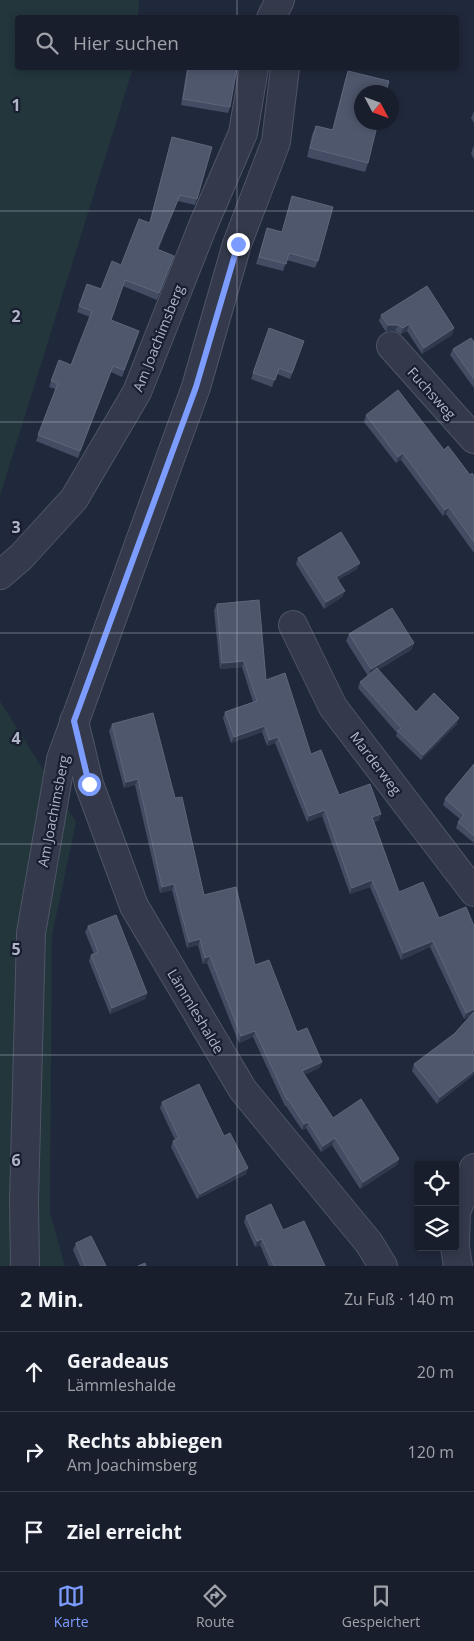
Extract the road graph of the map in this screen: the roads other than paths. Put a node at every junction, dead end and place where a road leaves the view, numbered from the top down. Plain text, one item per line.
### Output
1 (280, 0) edge
2 (284, 0) edge
3 (272, 15) edge
4 (284, 15) edge
5 (254, 70) edge
6 (285, 70) edge
7 (391, 346) dead end
8 (474, 439) edge
9 (0, 575) edge
10 (293, 625) dead end
11 (74, 721) junction
12 (474, 892) edge
13 (474, 1168) edge
14 (24, 1201) junction
15 (458, 1206) edge
16 (456, 1251) edge
17 (25, 1266) edge
18 (40, 1266) edge
19 (383, 1266) edge
20 (458, 1266) edge

1 - 3 street
2 - 4 street
5 - 9 street, Am Joachimsberg
6 - 11 street, Am Joachimsberg
7 - 8 street, Fuchsweg
10 - 12 street, Marderweg
11 - 14 street, Am Joachimsberg
11 - 19 street, Lämmleshalde
13 - 15 street
14 - 17 street
14 - 18 street
16 - 20 street

